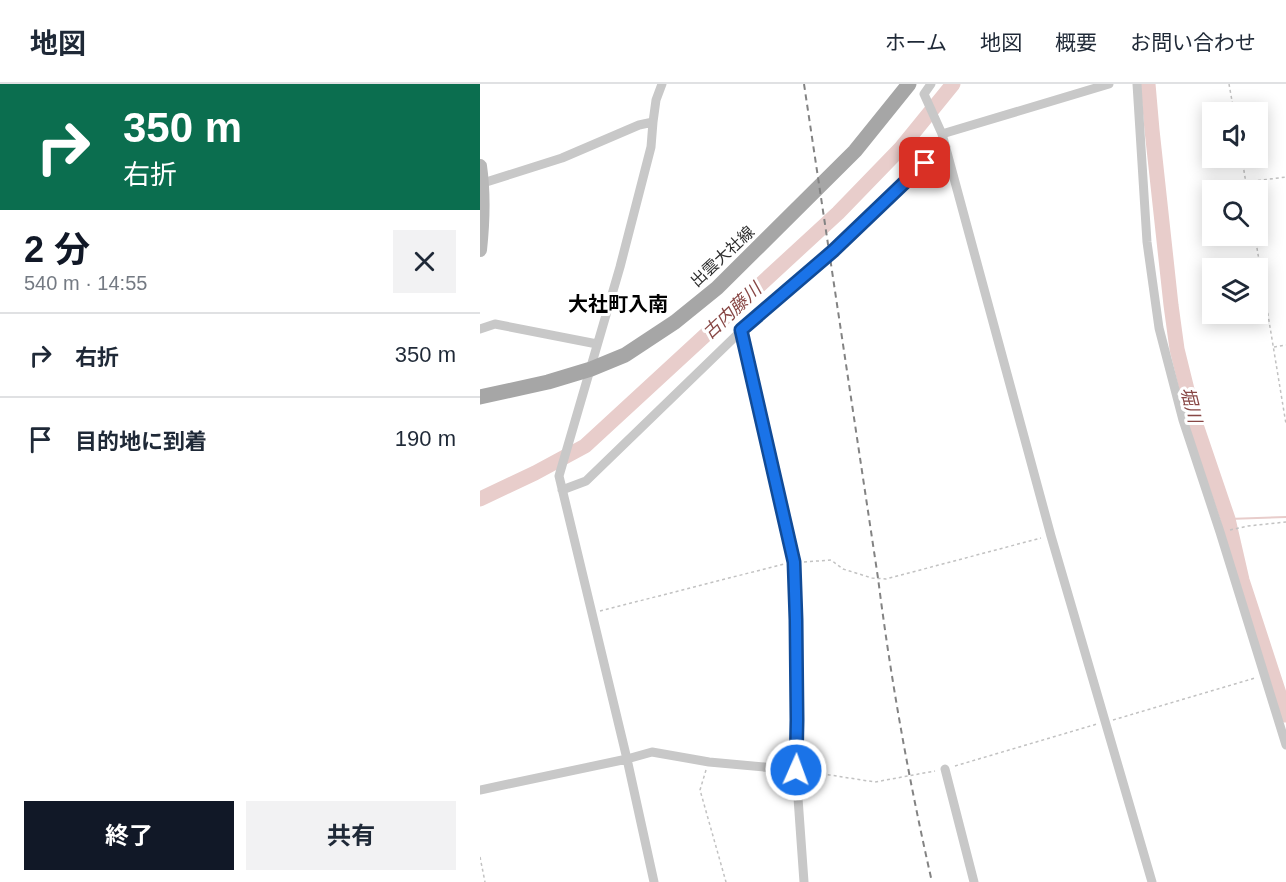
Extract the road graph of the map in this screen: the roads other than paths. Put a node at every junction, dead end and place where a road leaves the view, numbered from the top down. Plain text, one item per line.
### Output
1 (662, 84) edge
2 (909, 84) edge
3 (931, 84) edge
4 (1109, 84) edge
5 (1137, 84) edge
6 (653, 122) junction
7 (942, 134) junction
8 (946, 147) junction
9 (480, 166) edge
10 (481, 183) edge
11 (480, 250) edge
12 (480, 329) edge
13 (741, 330) junction
14 (597, 344) junction
15 (591, 369) junction
16 (480, 397) edge
17 (561, 485) junction
18 (1286, 745) edge
19 (627, 759) junction
20 (945, 769) road end
21 (796, 770) junction
22 (480, 790) edge
23 (654, 882) edge
24 (804, 882) edge
25 (974, 882) edge
26 (1152, 882) edge

1 - 6 street
2 - 15 main road, 出雲大社線
3 - 7 street
4 - 7 street
5 - 18 street
6 - 10 street
6 - 14 street
7 - 8 street
8 - 13 street
8 - 26 street
9 - 10 main road
10 - 11 main road
12 - 14 street
13 - 17 street
13 - 21 street
14 - 15 street
15 - 16 main road, 出雲大社線
15 - 17 street
17 - 19 street
19 - 21 street
19 - 22 street
19 - 23 street
20 - 25 street
21 - 24 street

